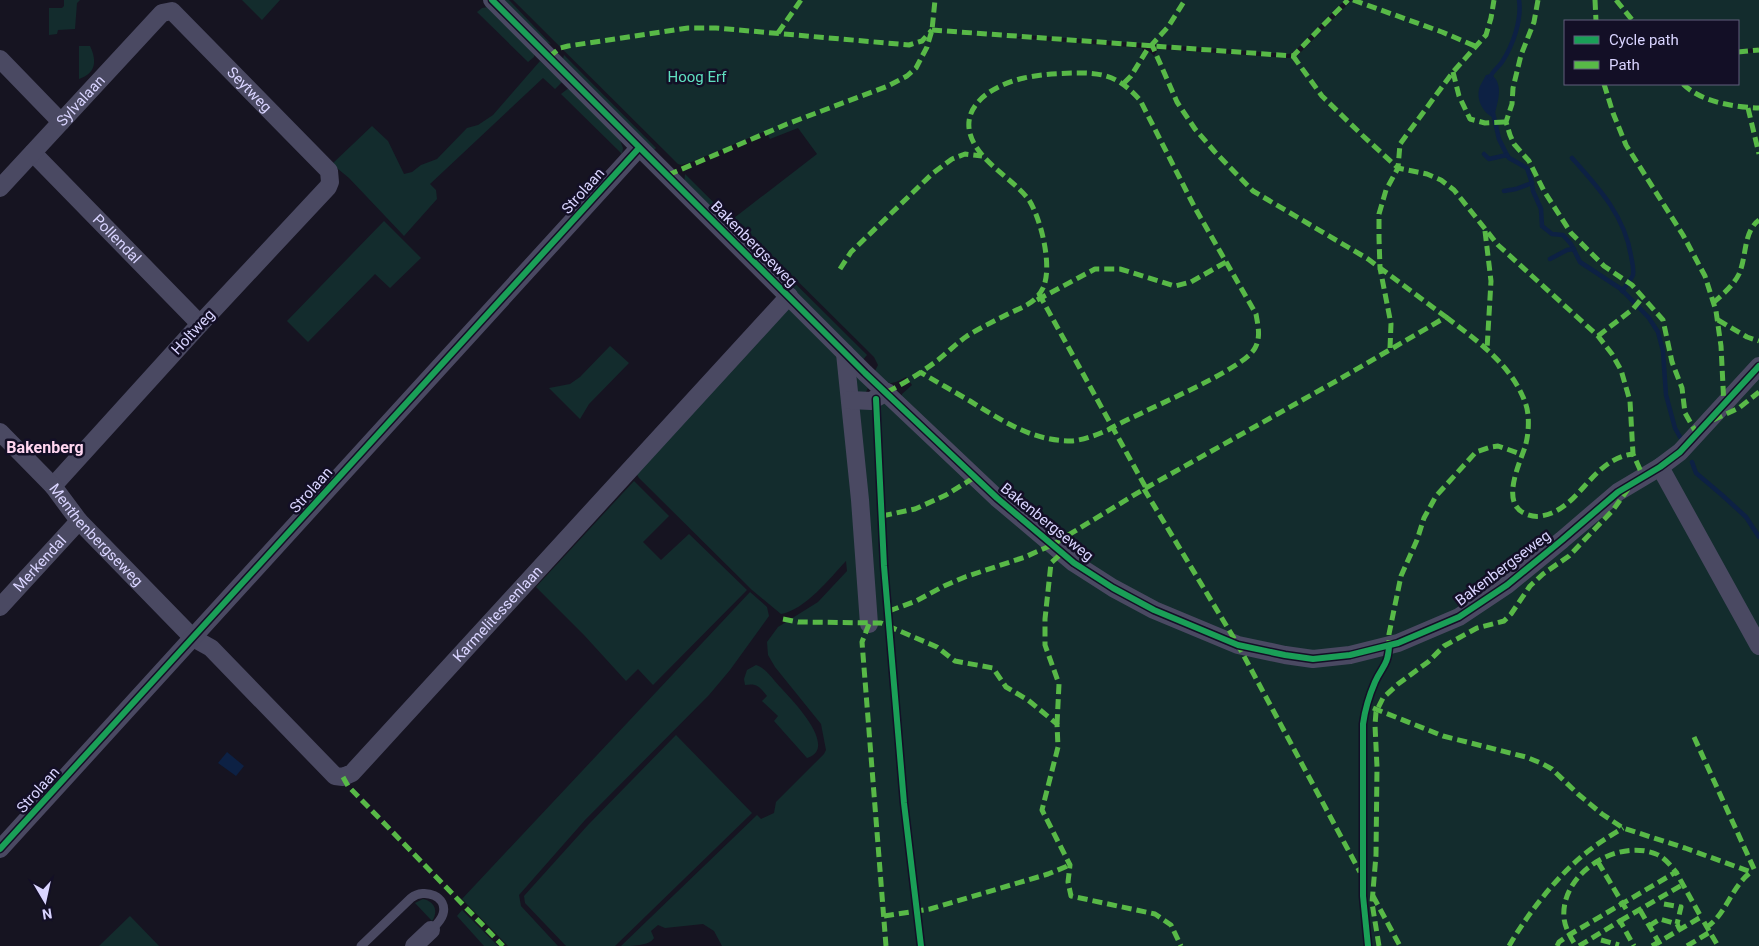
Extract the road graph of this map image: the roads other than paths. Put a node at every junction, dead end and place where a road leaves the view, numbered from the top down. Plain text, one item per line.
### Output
1 (492, 0) edge
2 (162, 13) joint
3 (0, 60) edge
4 (61, 122) junction
5 (639, 148) junction
6 (33, 153) junction
7 (330, 177) joint
8 (0, 188) edge
9 (789, 296) junction
10 (200, 324) junction
11 (845, 353) junction
12 (1759, 366) edge
13 (887, 392) junction
14 (850, 400) junction
15 (0, 432) edge
16 (1660, 467) junction
17 (53, 486) junction
18 (79, 521) junction
19 (0, 607) edge
20 (869, 624) dead end
21 (193, 638) junction
22 (1759, 646) edge
23 (0, 849) edge
24 (431, 930) joint
25 (361, 946) edge
26 (414, 946) edge

1 - 5 street, Bakenbergseweg
2 - 4 street, Sylvalaan
2 - 7 street, Seytweg
3 - 4 street
4 - 6 street, Sylvalaan
5 - 9 street, Bakenbergseweg
5 - 21 street, Strolaan
6 - 8 street, Sylvalaan
6 - 10 street, Pollendal
7 - 10 street, Holtweg
9 - 11 street, Bakenbergseweg
9 - 21 street, Karmelitessenlaan
10 - 17 street, Holtweg
11 - 13 street, Bakenbergseweg
11 - 14 street
12 - 16 street, Bakenbergseweg
13 - 14 street
13 - 16 street, Bakenbergseweg
14 - 20 street
15 - 17 street, Menthenbergseweg
16 - 22 street
17 - 18 street, Menthenbergseweg
18 - 19 street, Merkendal
18 - 21 street, Menthenbergseweg
21 - 23 street, Strolaan
24 - 25 lane
24 - 26 street

